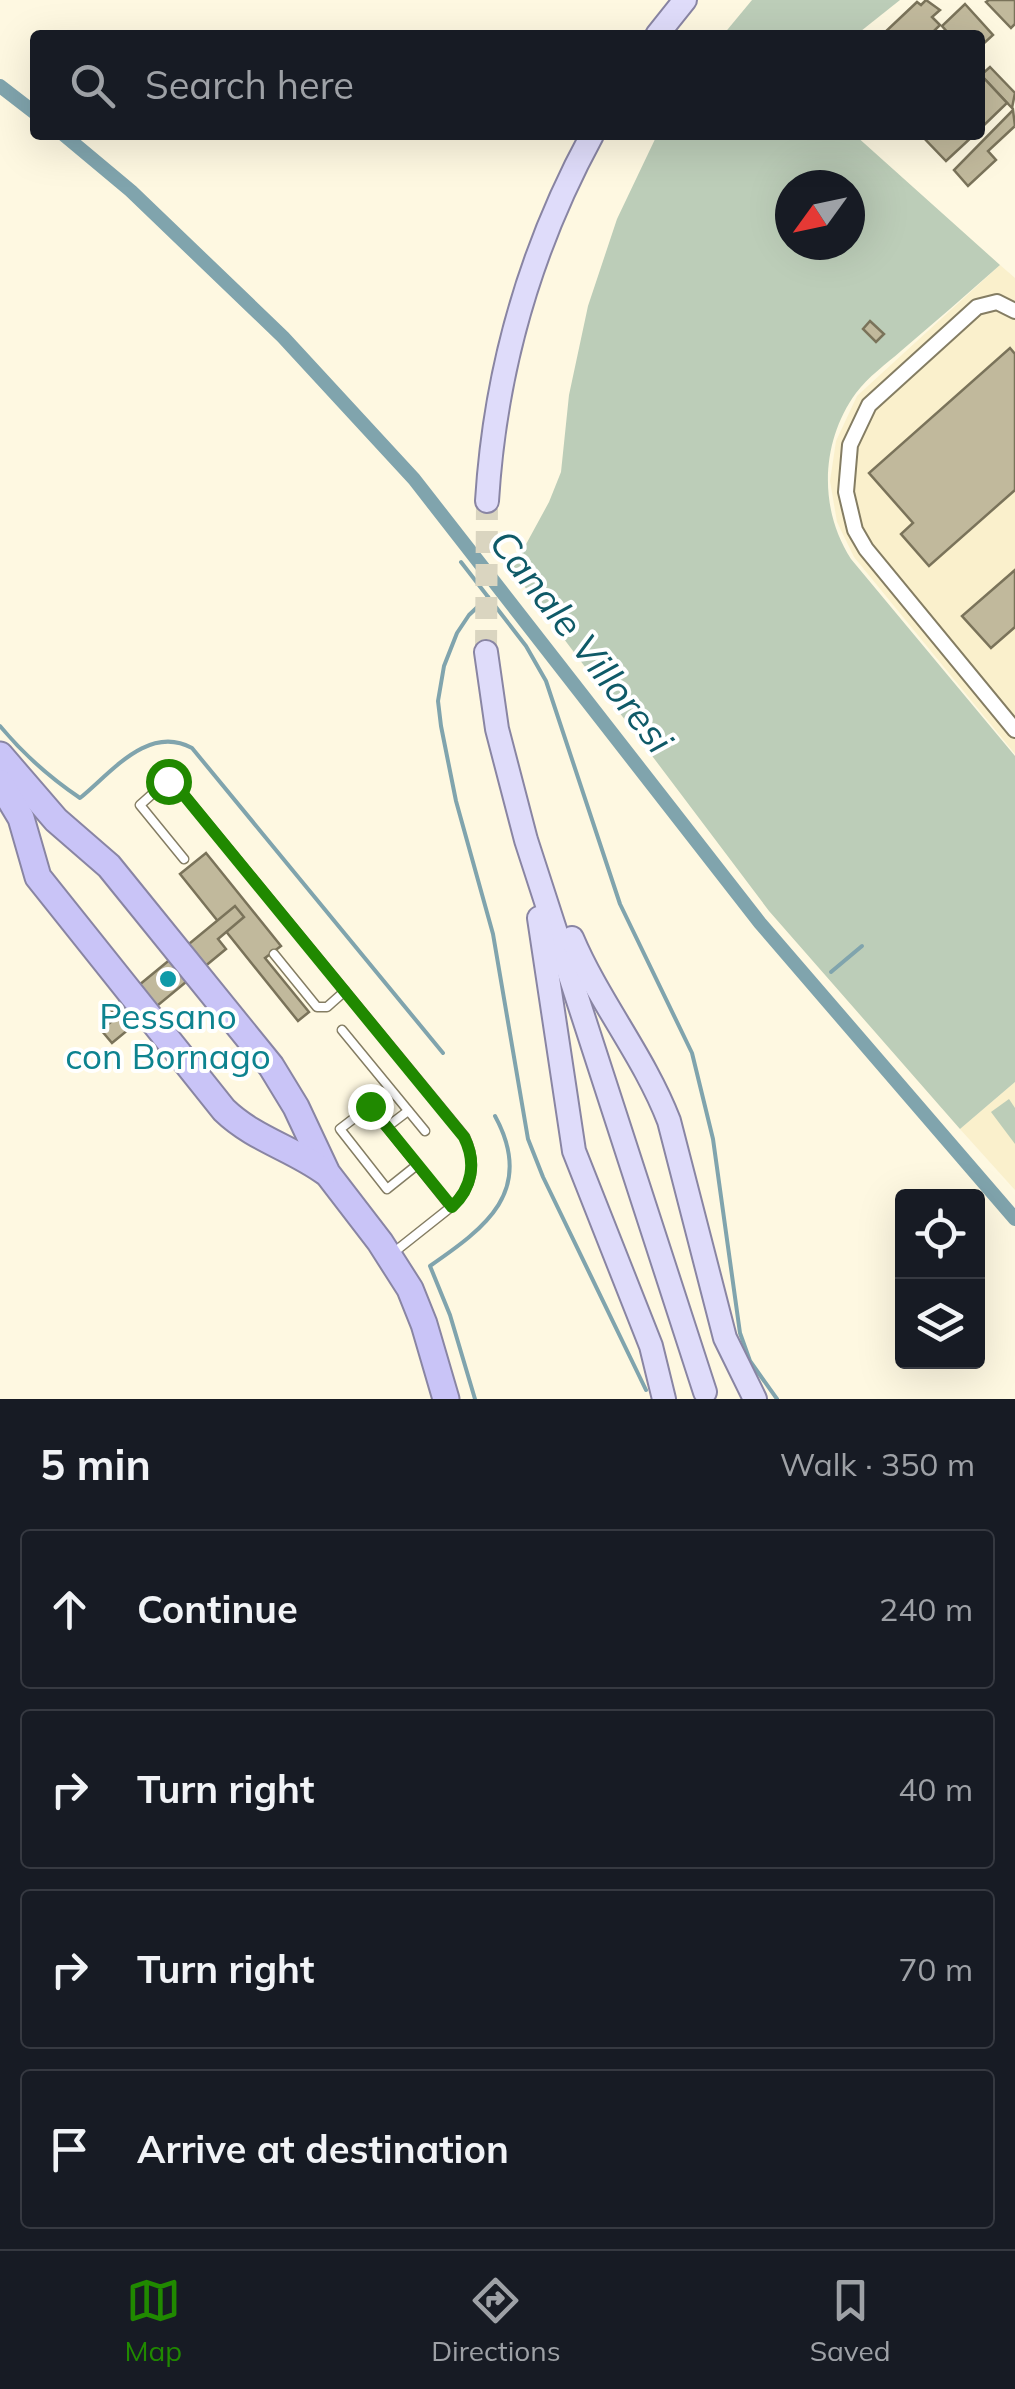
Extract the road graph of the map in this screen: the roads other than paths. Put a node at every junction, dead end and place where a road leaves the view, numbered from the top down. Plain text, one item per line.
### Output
1 (685, 0) edge
2 (661, 30) edge
3 (590, 140) edge
4 (1015, 311) edge
5 (487, 501) tunnel mouth
6 (486, 652) tunnel mouth
7 (1015, 730) edge
8 (0, 754) edge
9 (0, 783) edge
10 (526, 840) junction
11 (184, 859) dead end
12 (274, 954) dead end
13 (345, 991) junction
14 (342, 1030) dead end
15 (408, 1110) junction
16 (387, 1128) junction
17 (425, 1131) dead end
18 (417, 1165) junction
19 (327, 1173) junction
20 (452, 1207) junction
21 (390, 1256) junction
22 (705, 1392) dead end
23 (446, 1399) edge
24 (664, 1399) edge
25 (755, 1399) edge

1 - 2 main road
3 - 5 main road
4 - 7 street
6 - 10 main road
8 - 19 highway
9 - 19 highway
10 - 22 main road
10 - 24 main road
10 - 25 main road
11 - 13 lane
12 - 13 lane
13 - 20 lane
14 - 15 lane
15 - 16 lane
15 - 17 lane
16 - 18 lane
16 - 18 lane
18 - 20 lane
19 - 21 highway
20 - 21 lane
21 - 23 highway

